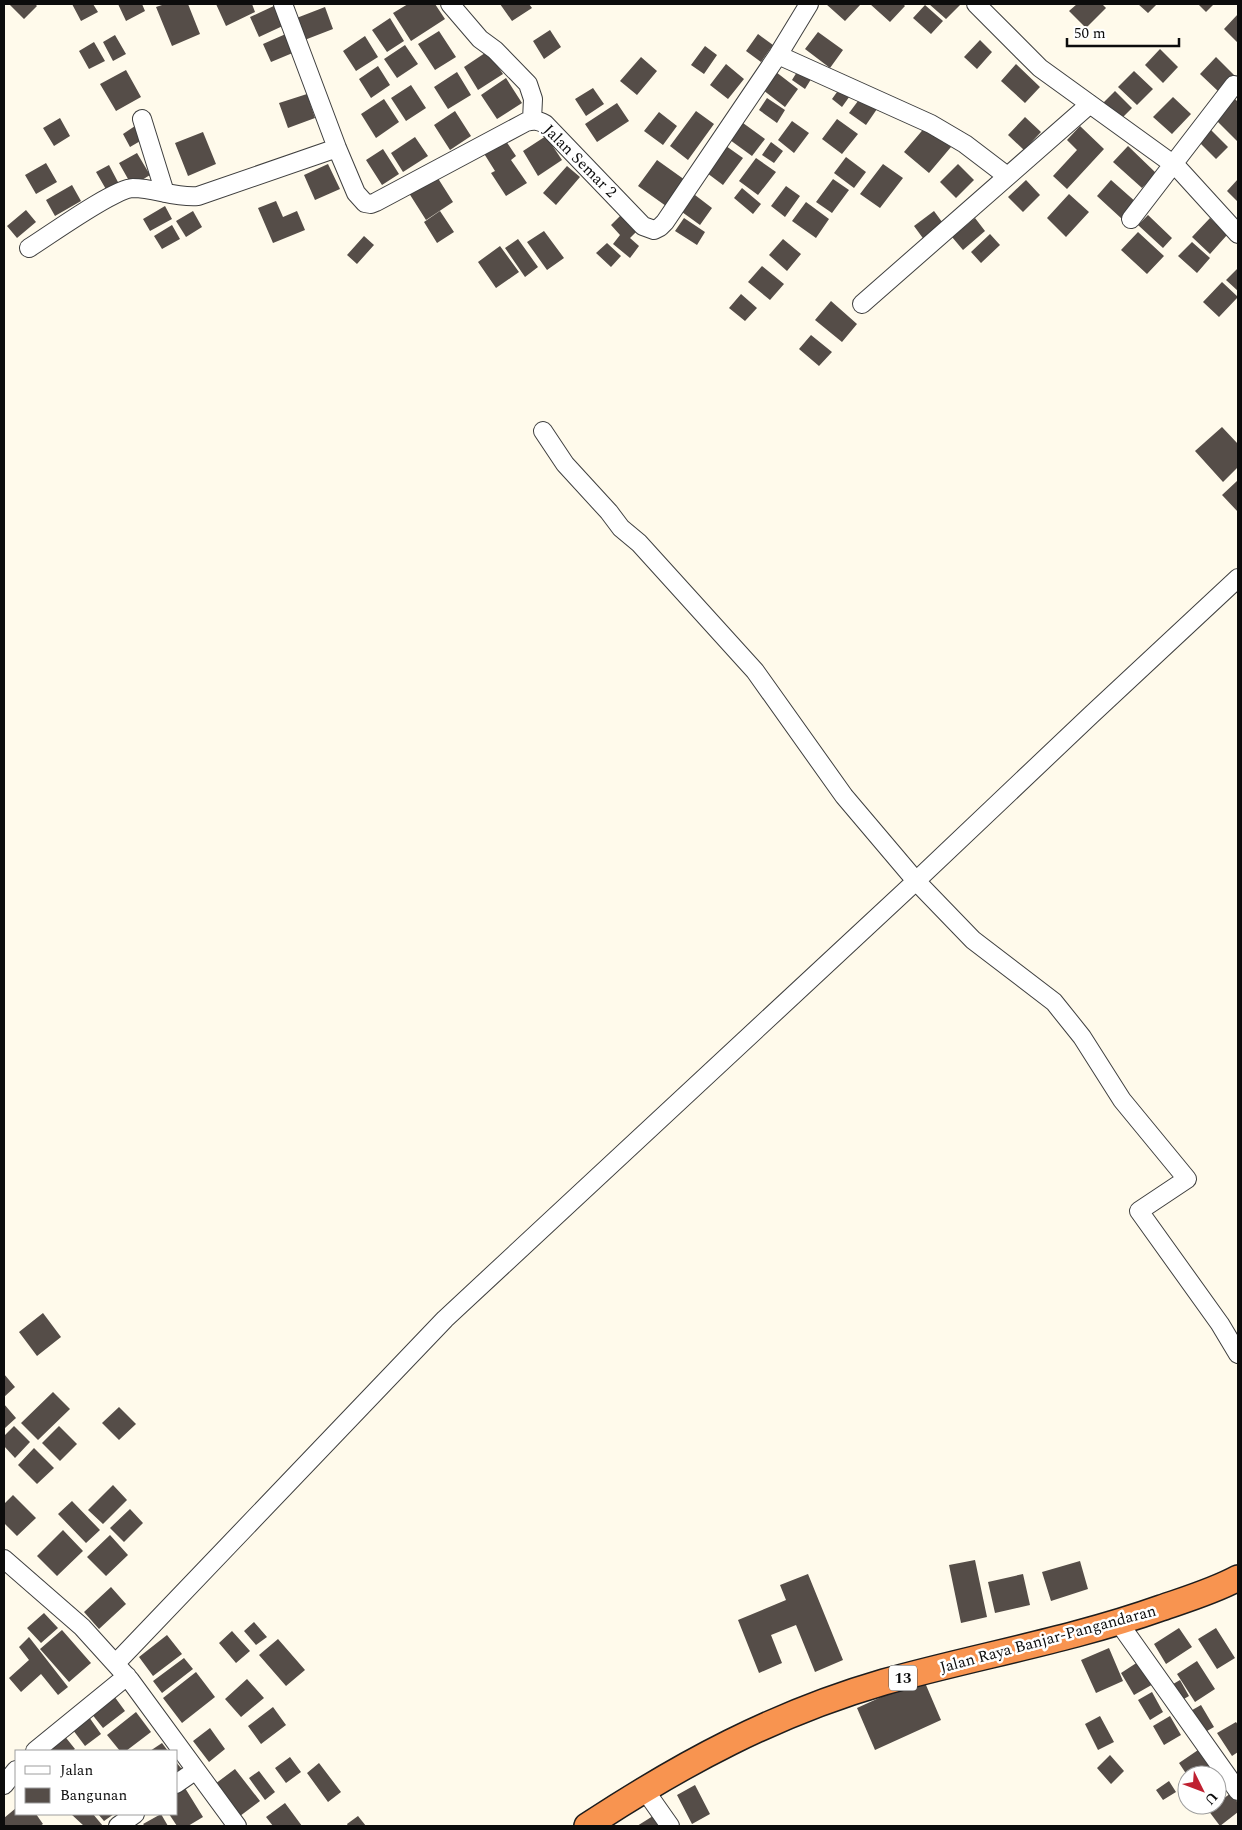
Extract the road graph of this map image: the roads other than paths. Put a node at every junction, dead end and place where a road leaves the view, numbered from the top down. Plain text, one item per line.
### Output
1 (283, 4) edge
2 (450, 4) edge
3 (809, 4) edge
4 (976, 4) edge
5 (778, 55) junction
6 (1234, 84) dead end
7 (1090, 104) junction
8 (142, 119) dead end
9 (532, 120) junction
10 (337, 148) junction
11 (1173, 164) junction
12 (1007, 176) junction
13 (165, 193) junction
14 (1131, 219) dead end
15 (1238, 234) edge
16 (29, 248) dead end
17 (862, 304) dead end
18 (543, 431) dead end
19 (1238, 578) edge
20 (916, 881) junction
21 (1238, 1354) edge
22 (4, 1559) edge
23 (1238, 1578) edge
24 (1119, 1623) junction
25 (121, 1669) junction
26 (36, 1750) edge
27 (196, 1770) junction
28 (15, 1771) edge
29 (178, 1783) edge
30 (4, 1785) edge
31 (644, 1789) junction
32 (1238, 1791) edge
33 (134, 1815) edge
34 (118, 1826) edge
35 (237, 1826) edge
36 (587, 1826) edge
37 (670, 1826) edge

1 - 10 street, Jalan Semar 2
2 - 9 street
3 - 5 street, Jalan Semar 2
4 - 7 street
5 - 9 street, Jalan Semar 2
5 - 12 street
6 - 11 street
7 - 11 street
7 - 12 street
8 - 13 street
9 - 10 street, Jalan Semar 2
10 - 13 street
11 - 14 street
11 - 15 street
12 - 17 street
13 - 16 street
18 - 20 street
19 - 20 street
20 - 21 street
20 - 25 street
22 - 25 street
23 - 24 highway, Jalan Raya Banjar-Pangandaran / 13
24 - 31 highway, Jalan Raya Banjar-Pangandaran / 13
24 - 32 street
25 - 26 street
25 - 27 street
27 - 29 street
27 - 35 street
28 - 30 street
31 - 36 highway, Jalan Raya Banjar-Pangandaran / 13
31 - 37 street
33 - 34 street

